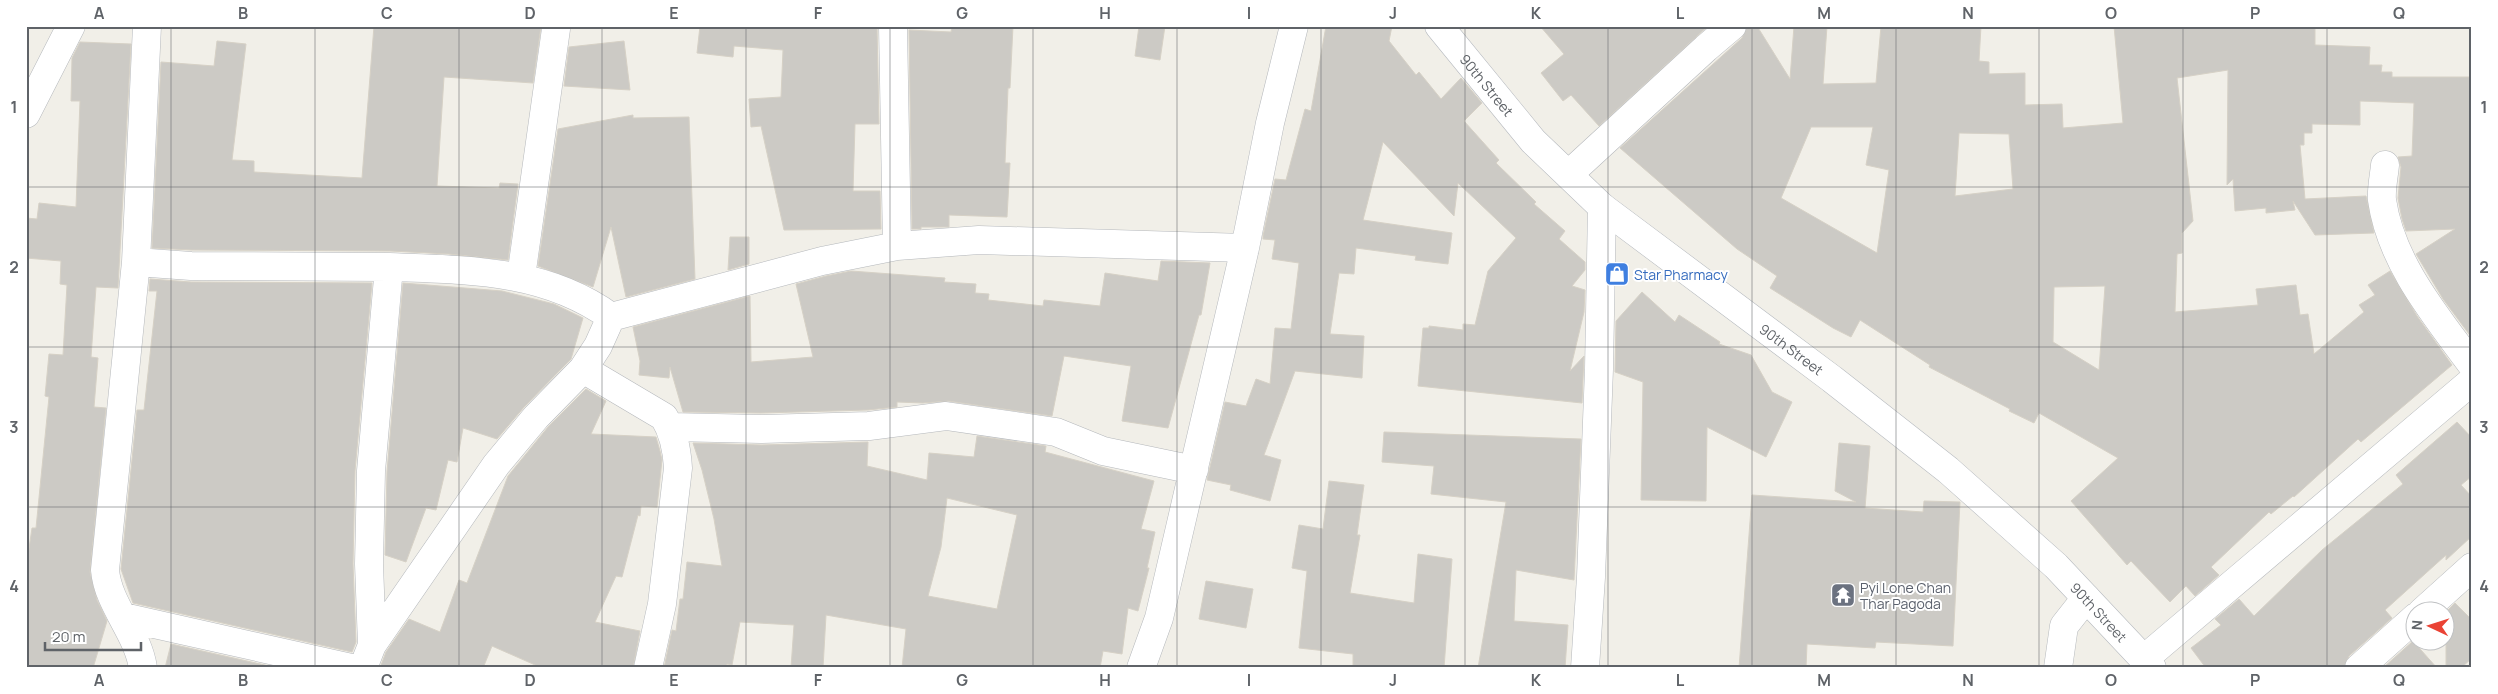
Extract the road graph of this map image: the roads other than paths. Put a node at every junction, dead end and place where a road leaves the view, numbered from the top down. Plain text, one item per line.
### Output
1 (71, 26) edge
2 (147, 26) edge
3 (893, 26) edge
4 (1294, 26) edge
5 (1439, 26) edge
6 (1732, 26) edge
7 (556, 29) dead end
8 (26, 114) edge
9 (2385, 165) dead end
10 (1569, 174) junction
11 (1602, 207) junction
12 (897, 246) junction
13 (1245, 248) junction
14 (136, 262) junction
15 (389, 267) junction
16 (521, 277) junction
17 (611, 317) junction
18 (2472, 365) edge
19 (583, 369) junction
20 (2472, 381) edge
21 (670, 427) junction
22 (1194, 470) junction
23 (2472, 567) edge
24 (2086, 598) junction
25 (2433, 602) edge
26 (123, 617) junction
27 (2406, 627) edge
28 (367, 657) edge
29 (2148, 663) edge
30 (143, 668) edge
31 (351, 668) edge
32 (648, 668) edge
33 (1141, 668) edge
34 (1585, 668) edge
35 (2058, 668) edge
36 (2359, 668) edge

1 - 8 street
2 - 14 street
3 - 12 street
4 - 13 street
5 - 10 street, 90th Street
6 - 10 street
7 - 16 street
9 - 18 street
10 - 11 street, 90th Street
11 - 24 street, 90th Street
11 - 34 street
12 - 13 street
12 - 17 street
13 - 22 street
14 - 15 street
14 - 26 street
15 - 16 street
15 - 28 street
16 - 17 street
17 - 19 street
19 - 21 street
19 - 28 street
20 - 29 street
21 - 22 street
21 - 32 street
22 - 33 street
23 - 25 street
24 - 29 street, 90th Street
24 - 35 street
26 - 30 street
26 - 31 street
27 - 36 street

